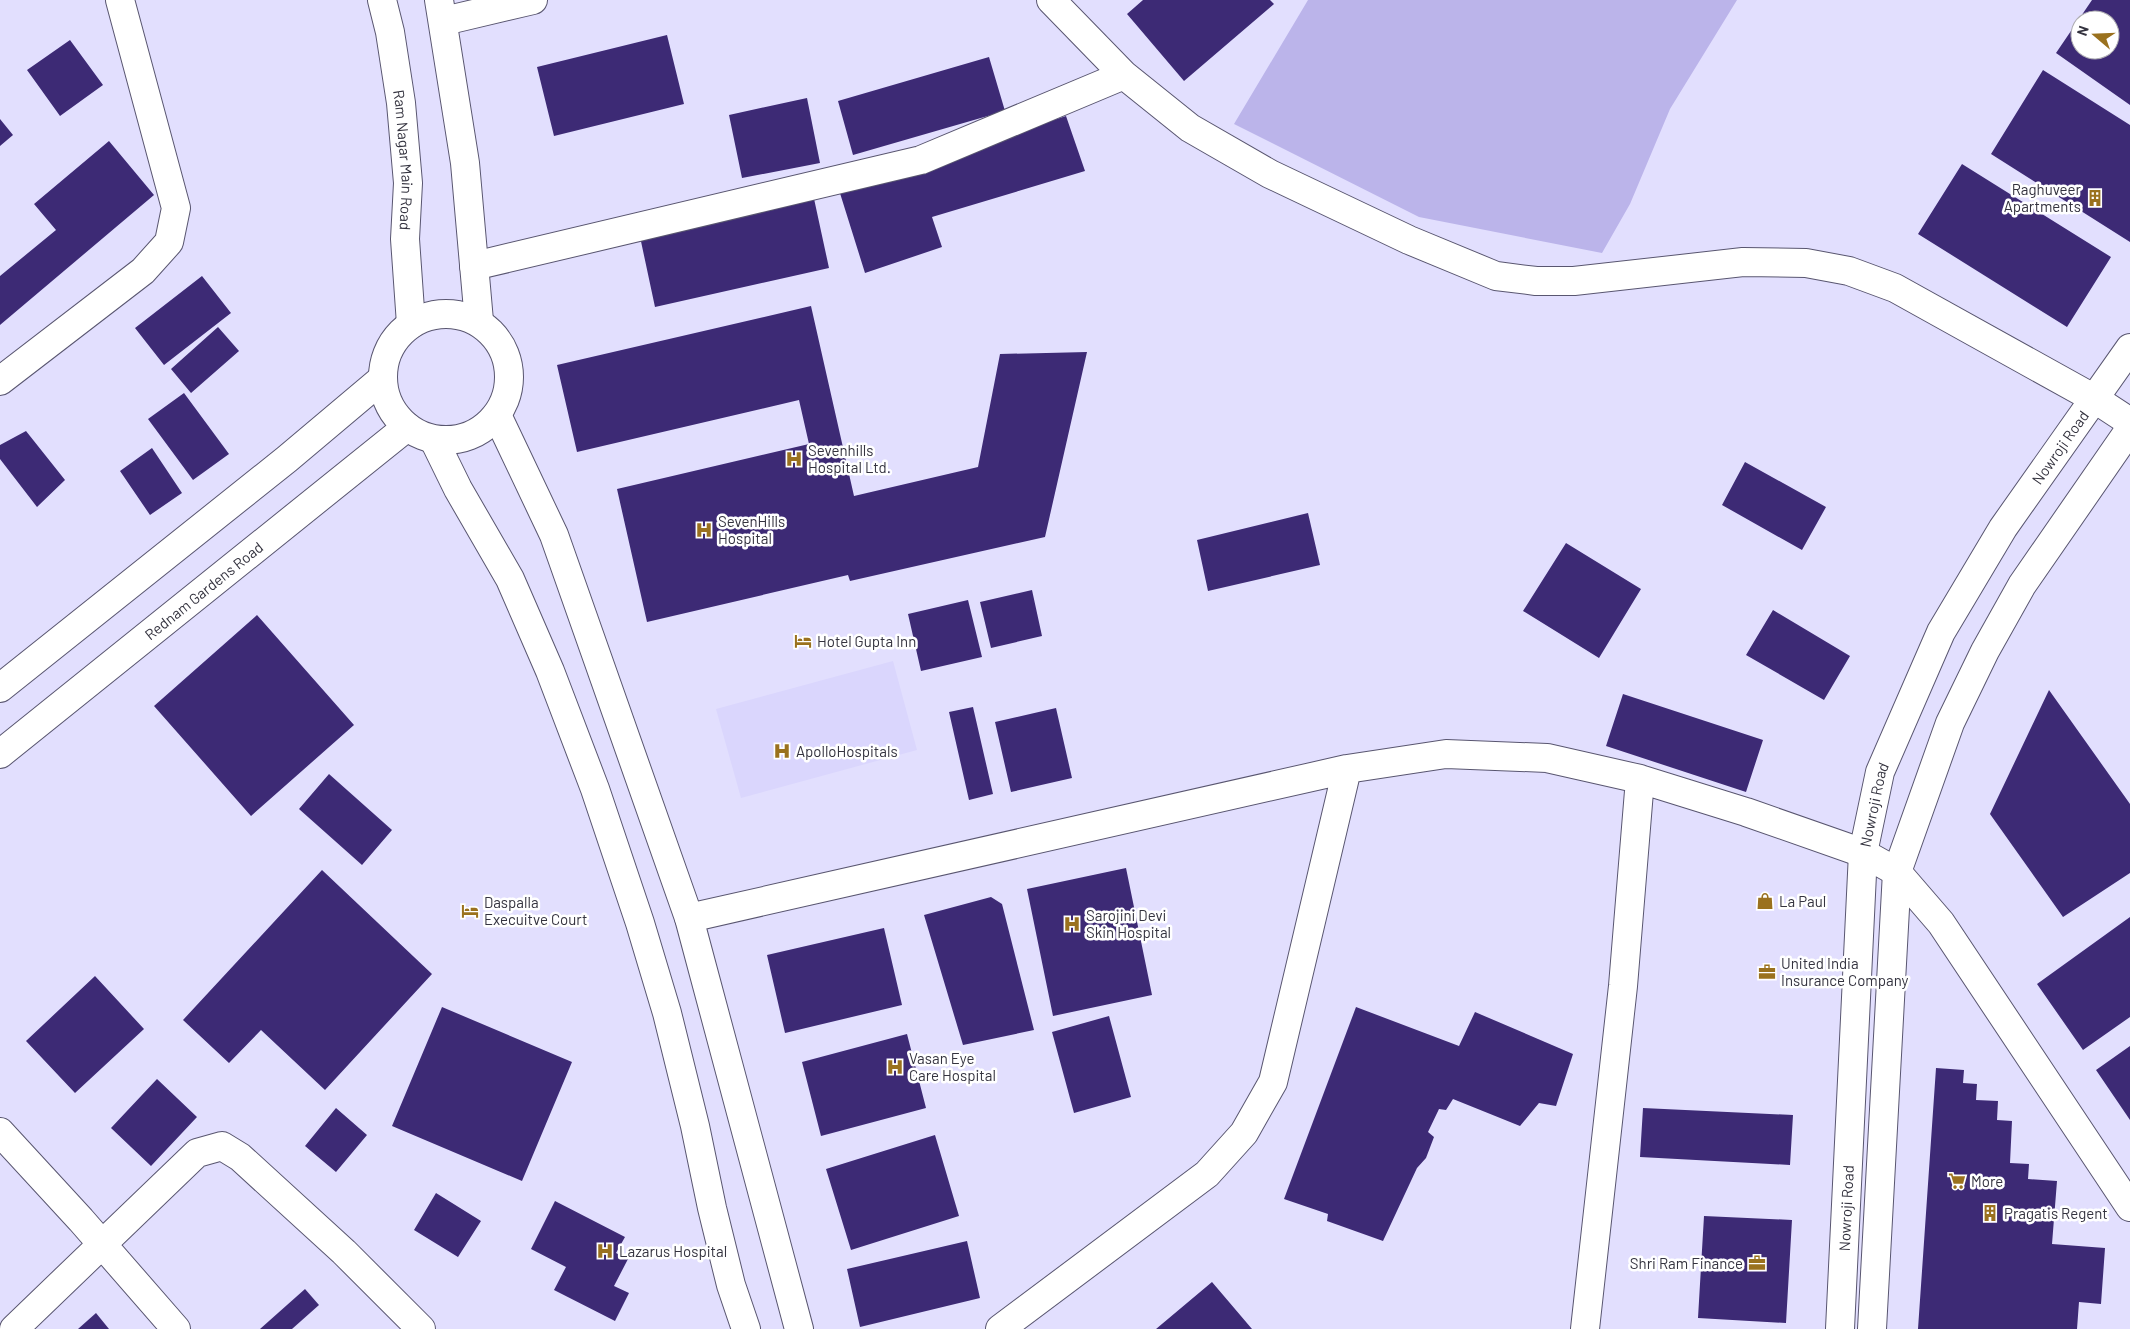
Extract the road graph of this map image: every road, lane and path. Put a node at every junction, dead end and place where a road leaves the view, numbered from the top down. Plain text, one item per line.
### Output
1 (120, 0) edge
2 (382, 0) edge
3 (534, 0) edge
4 (1051, 0) edge
5 (442, 10) edge
6 (1124, 75) junction
7 (474, 266) junction
8 (479, 321) junction
9 (411, 324) junction
10 (2130, 348) edge
11 (382, 378) junction
12 (0, 382) edge
13 (2096, 399) junction
14 (497, 415) junction
15 (2130, 422) edge
16 (407, 428) junction
17 (2130, 429) edge
18 (434, 440) junction
19 (0, 688) edge
20 (0, 754) edge
21 (1347, 768) junction
22 (1640, 779) junction
23 (1863, 853) junction
24 (1897, 872) junction
25 (689, 918) junction
26 (0, 1132) edge
27 (2130, 1207) edge
28 (102, 1245) junction
29 (14, 1329) edge
30 (176, 1329) edge
31 (421, 1329) edge
32 (746, 1329) edge
33 (799, 1329) edge
34 (1000, 1329) edge
35 (1585, 1329) edge
36 (1840, 1329) edge
37 (1872, 1329) edge

1 - 12 street
2 - 9 street, Ram Nagar Main Road
3 - 5 street
4 - 6 street
5 - 7 street
6 - 7 street
6 - 13 street
7 - 8 street
8 - 9 street
8 - 14 street
9 - 11 street
10 - 13 street, Nowroji Road
11 - 16 street
11 - 19 street
13 - 15 street
13 - 23 street, Nowroji Road
14 - 18 street
14 - 25 street
16 - 18 street
16 - 20 street, Rednam Gardens Road
17 - 24 street
18 - 32 street
21 - 22 street
21 - 25 street
21 - 34 street
22 - 23 street
22 - 35 street
23 - 24 street
23 - 36 street, Nowroji Road
24 - 27 street
24 - 37 street
25 - 33 street
26 - 28 street
28 - 29 street
28 - 30 street
28 - 31 street

